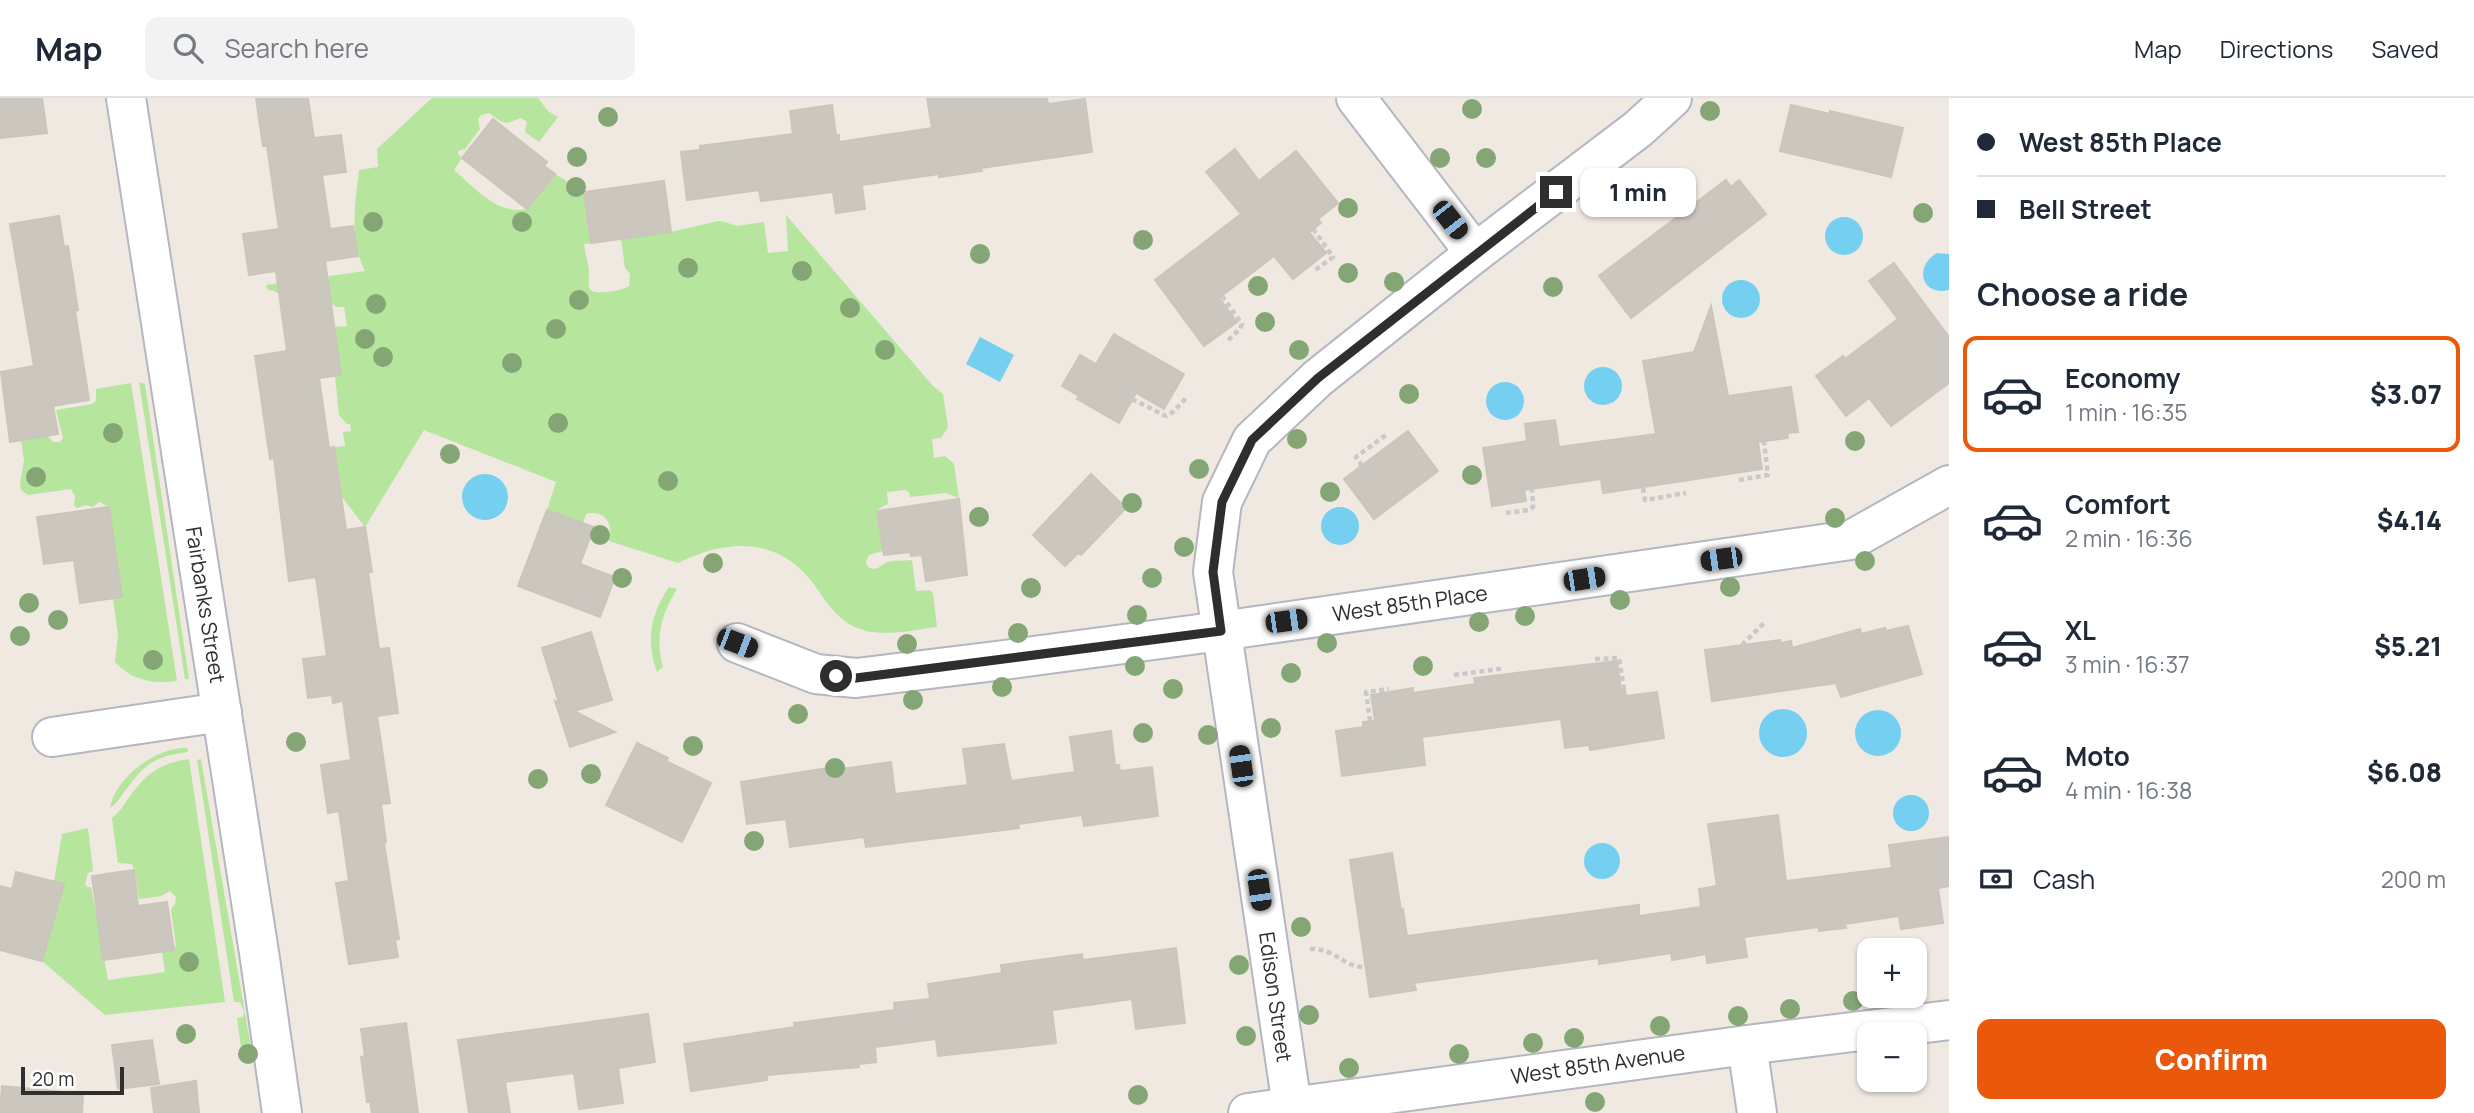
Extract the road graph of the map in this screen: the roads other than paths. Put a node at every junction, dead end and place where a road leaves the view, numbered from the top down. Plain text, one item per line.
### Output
1 (126, 98) edge
2 (1356, 98) edge
3 (1672, 98) edge
4 (1475, 253) junction
5 (1949, 485) edge
6 (1221, 631) junction
7 (737, 643) dead end
8 (222, 712) junction
9 (52, 737) dead end
10 (1949, 1020) edge
11 (1747, 1045) junction
12 (1293, 1110) edge
13 (282, 1113) edge
14 (1248, 1113) edge
15 (1757, 1113) edge

1 - 8 street, Fairbanks Street
2 - 4 street
3 - 4 street, Edison Street
4 - 6 street, Edison Street
5 - 6 street, West 85th Place
6 - 7 street, West 85th Place
6 - 12 street, Edison Street
8 - 9 street
8 - 13 street, Fairbanks Street
10 - 11 street, West 85th Avenue
11 - 12 street, West 85th Avenue
11 - 15 street
12 - 14 street, West 85th Avenue

